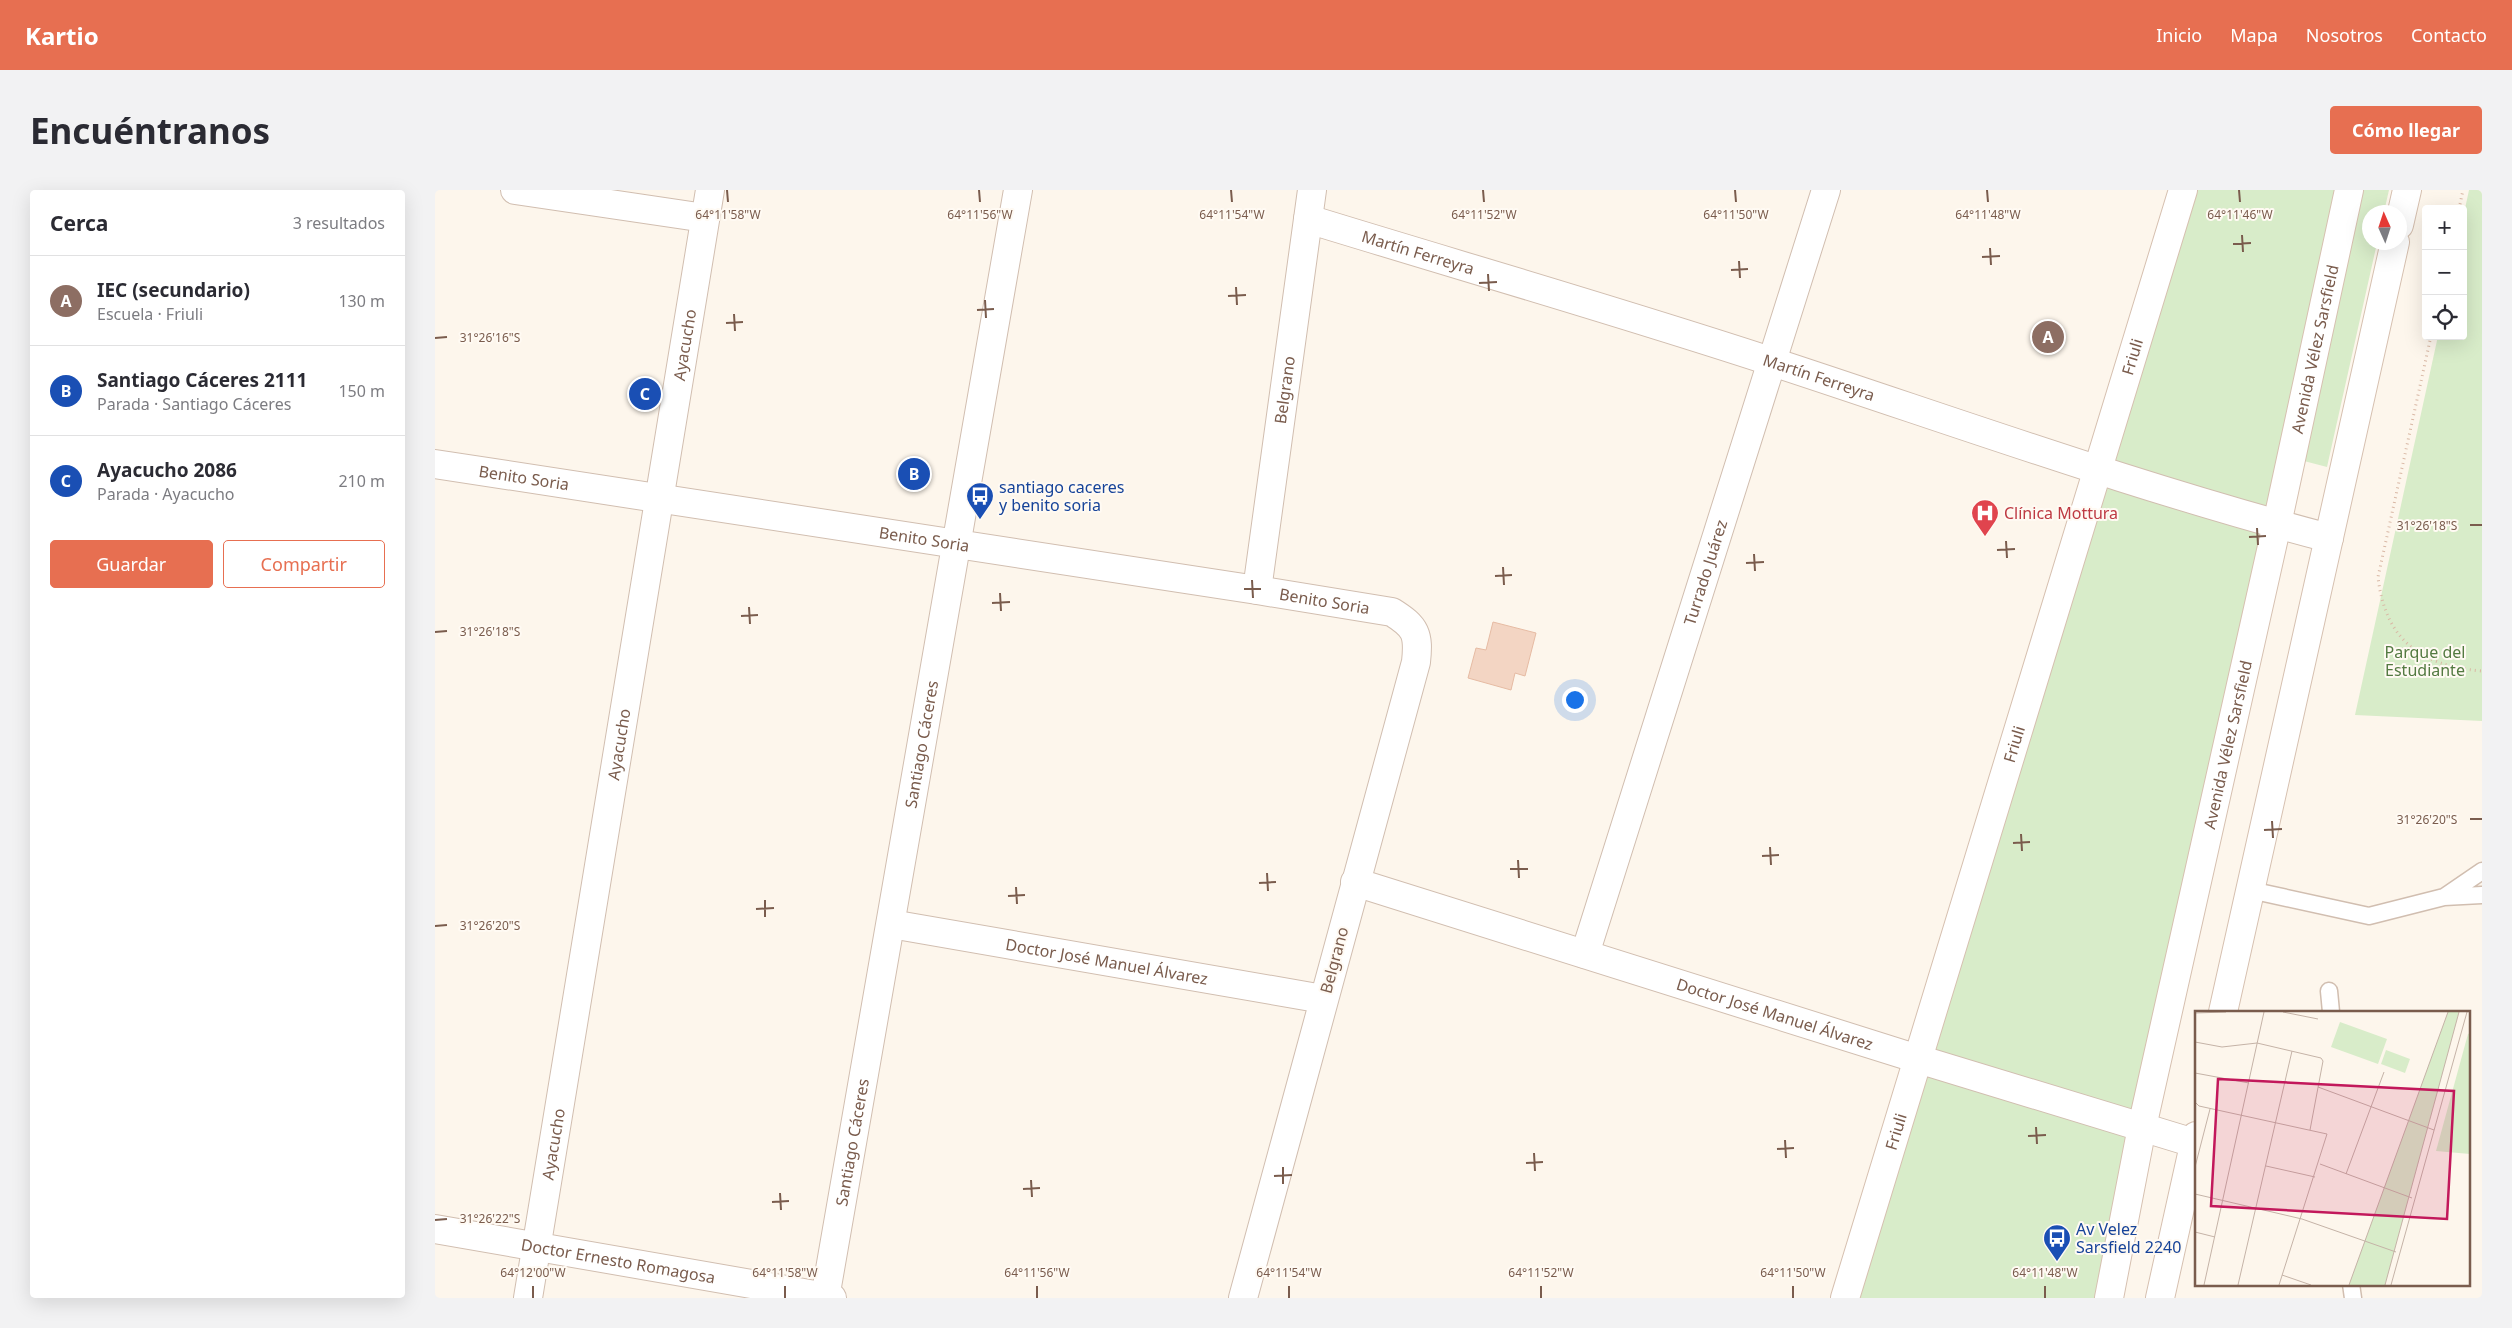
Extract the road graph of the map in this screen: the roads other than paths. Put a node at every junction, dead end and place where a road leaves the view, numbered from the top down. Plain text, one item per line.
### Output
1 (515, 190) edge
2 (710, 190) edge
3 (1019, 190) edge
4 (1312, 190) edge
5 (1826, 190) edge
6 (2183, 190) edge
7 (2349, 190) edge
8 (2407, 190) edge
9 (2404, 205) edge
10 (705, 218) junction
11 (1308, 219) junction
12 (2393, 250) edge
13 (1771, 361) junction
14 (435, 464) edge
15 (2098, 468) junction
16 (659, 499) junction
17 (2277, 524) junction
18 (2329, 538) junction
19 (957, 545) junction
20 (1257, 590) junction
21 (1410, 624) joint
22 (2482, 871) edge
23 (1355, 882) junction
24 (2250, 890) junction
25 (2482, 895) edge
26 (2444, 897) junction
27 (891, 924) junction
28 (1585, 954) junction
29 (2329, 991) dead end
30 (1323, 999) junction
31 (2223, 1011) edge
32 (2331, 1011) edge
33 (1918, 1059) junction
34 (2142, 1127) junction
35 (2195, 1139) edge
36 (435, 1229) edge
37 (536, 1246) junction
38 (528, 1298) edge
39 (827, 1298) edge
40 (1243, 1298) edge
41 (1845, 1298) edge
42 (2109, 1298) edge
43 (2160, 1298) edge

1 - 10 street
2 - 10 street, Ayacucho
3 - 19 street, Santiago Cáceres
4 - 11 street, Belgrano
5 - 13 street, Turrado Juárez
6 - 15 street, Friuli
7 - 17 street, Avenida Vélez Sarsfield
8 - 9 street
10 - 16 street, Ayacucho
11 - 13 street, Martín Ferreyra
11 - 20 street, Belgrano
12 - 18 street
13 - 15 street, Martín Ferreyra
13 - 28 street, Turrado Juárez
14 - 16 street, Benito Soria
15 - 17 street, Martín Ferreyra
15 - 33 street, Friuli
16 - 19 street, Benito Soria
16 - 37 street, Ayacucho
17 - 18 street, Martín Ferreyra
17 - 34 street, Avenida Vélez Sarsfield
18 - 24 street
19 - 20 street, Benito Soria
19 - 27 street, Santiago Cáceres
20 - 21 street, Benito Soria
21 - 23 street, Belgrano
22 - 26 lane
23 - 28 street, Doctor José Manuel Álvarez
23 - 30 street, Belgrano
24 - 26 lane
24 - 31 street
25 - 26 lane
27 - 30 street, Doctor José Manuel Álvarez
27 - 39 street, Santiago Cáceres
28 - 33 street, Doctor José Manuel Álvarez
29 - 32 lane
30 - 40 street, Belgrano
33 - 34 street, Doctor José Manuel Álvarez
33 - 41 street, Friuli
34 - 35 street, Doctor José Manuel Álvarez
34 - 42 street, Avenida Vélez Sarsfield
35 - 43 street
36 - 37 street, Doctor Ernesto Romagosa
37 - 38 street, Ayacucho
37 - 39 street, Doctor Ernesto Romagosa

